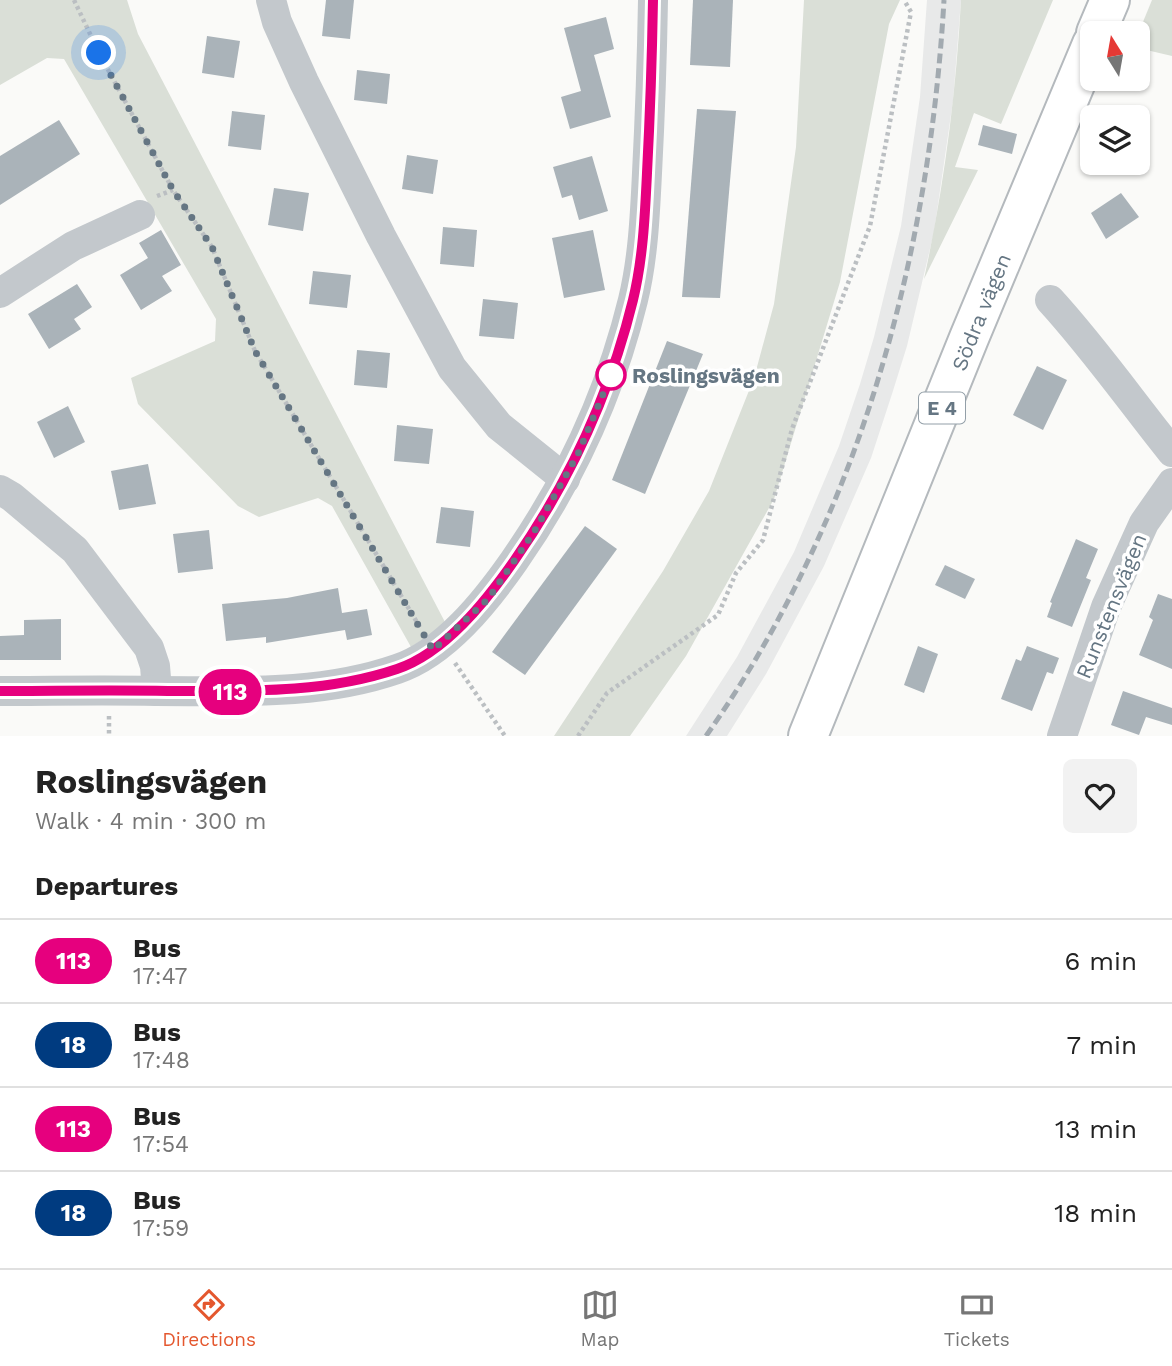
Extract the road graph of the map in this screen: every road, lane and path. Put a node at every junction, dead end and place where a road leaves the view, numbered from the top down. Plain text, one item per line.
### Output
1 (74, 0) edge
2 (271, 0) edge
3 (653, 0) edge
4 (904, 0) edge
5 (1110, 0) edge
6 (1101, 21) edge
7 (1080, 73) edge
8 (140, 215) dead end
9 (0, 293) edge
10 (1050, 300) dead end
11 (1172, 452) edge
12 (565, 479) junction
13 (1172, 483) edge
14 (0, 490) edge
15 (433, 650) junction
16 (0, 691) edge
17 (156, 691) junction
18 (505, 736) edge
19 (578, 736) edge
20 (808, 736) edge
21 (1062, 736) edge

1 - 15 path
2 - 12 street
3 - 12 street
4 - 19 path
5 - 6 highway
7 - 20 highway, Södra vägen / E 4
8 - 9 street
10 - 11 street
12 - 15 street
13 - 21 street, Runstensvägen
14 - 17 street
15 - 17 street
15 - 18 path
16 - 17 street

